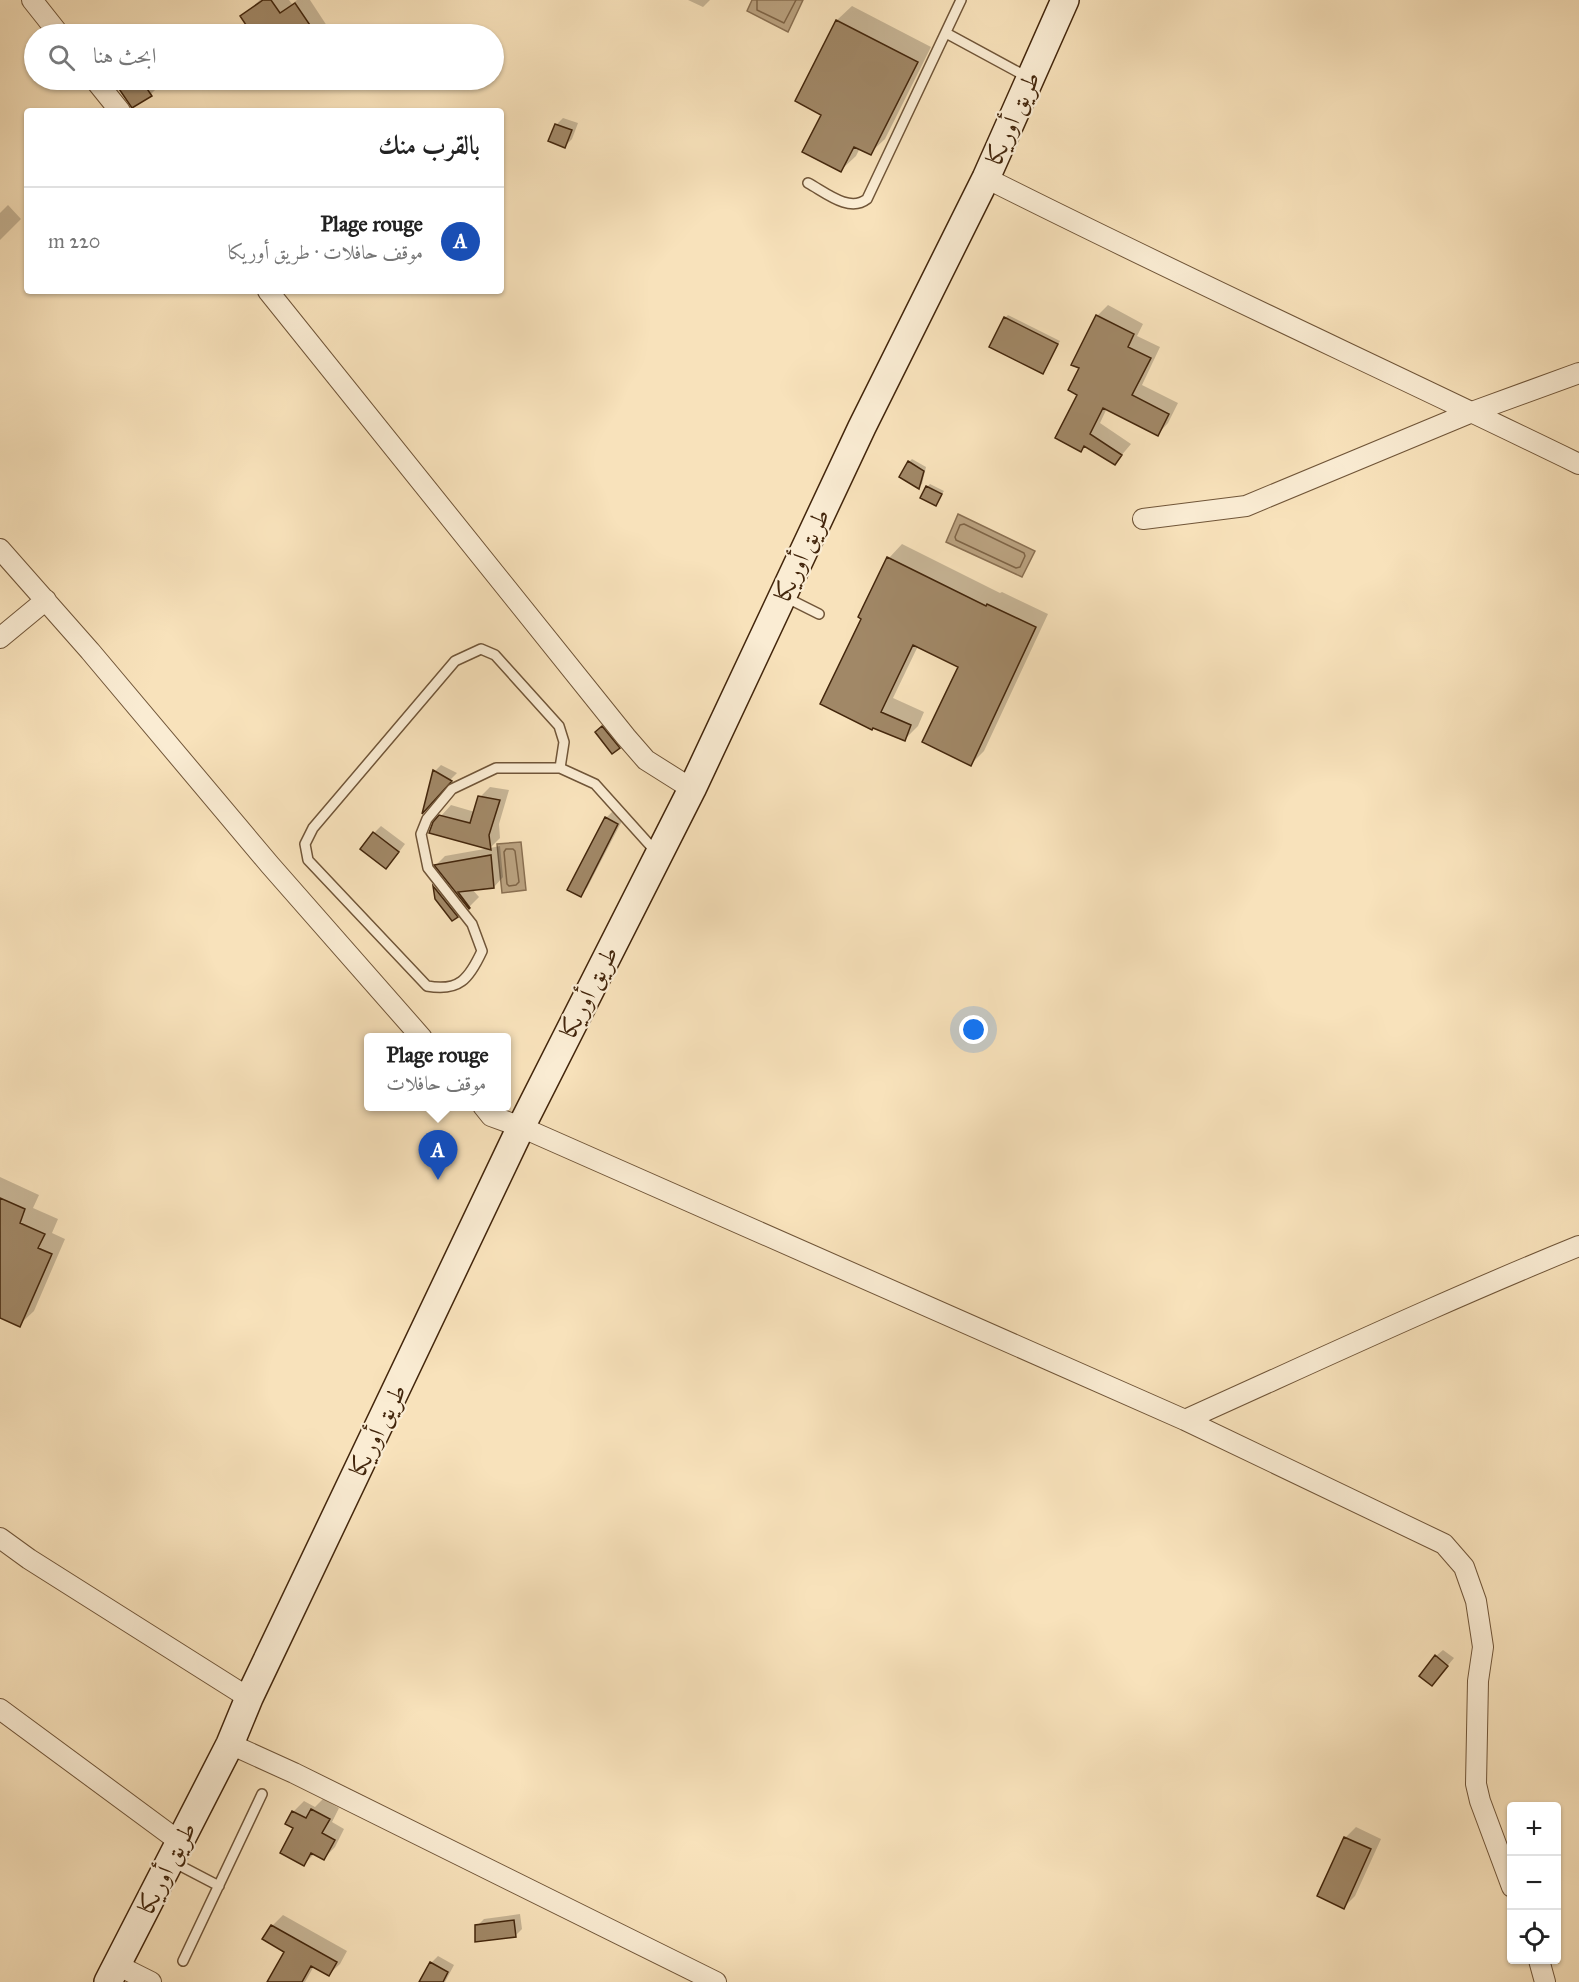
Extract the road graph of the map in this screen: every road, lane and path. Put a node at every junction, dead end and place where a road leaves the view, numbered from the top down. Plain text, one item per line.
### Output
1 (32, 0) edge
2 (961, 0) edge
3 (1065, 0) edge
4 (51, 24) edge
5 (946, 33) junction
6 (1031, 79) junction
7 (103, 90) edge
8 (118, 108) edge
9 (986, 178) junction
10 (808, 183) dead end
11 (270, 294) edge
12 (1579, 373) edge
13 (1472, 412) junction
14 (1579, 464) edge
15 (1143, 519) dead end
16 (0, 549) edge
17 (783, 596) junction
18 (46, 600) junction
19 (819, 614) dead end
20 (0, 638) edge
21 (561, 768) junction
22 (692, 789) junction
23 (659, 854) junction
24 (418, 1033) edge
25 (487, 1111) edge
26 (521, 1127) junction
27 (1579, 1246) edge
28 (1185, 1420) junction
29 (0, 1538) edge
30 (249, 1698) junction
31 (0, 1709) edge
32 (230, 1744) junction
33 (262, 1794) dead end
34 (175, 1851) junction
35 (1507, 1874) edge
36 (219, 1886) junction
37 (183, 1961) dead end
38 (1540, 1964) edge
39 (113, 1973) edge
40 (151, 1982) edge
41 (716, 1982) edge
42 (1545, 1982) edge

1 - 4 street
2 - 5 lane
3 - 6 street, طريق أوريكا
5 - 6 lane
5 - 10 lane
6 - 9 street, طريق أوريكا
7 - 8 street
9 - 13 street
9 - 17 street, طريق أوريكا
11 - 22 street
12 - 13 street
13 - 14 street
13 - 15 street
16 - 18 street
17 - 19 lane
17 - 22 street, طريق أوريكا
18 - 20 street
18 - 24 street
21 - 21 lane
21 - 23 lane
22 - 23 street, طريق أوريكا
23 - 26 street, طريق أوريكا
25 - 26 street
26 - 28 street
26 - 30 street, طريق أوريكا
27 - 28 street
28 - 35 street
29 - 30 street
30 - 32 street, طريق أوريكا
31 - 34 street
32 - 34 street, طريق أوريكا
32 - 41 street
33 - 36 lane
34 - 36 lane
34 - 39 street, طريق أوريكا
36 - 37 lane
38 - 42 street
39 - 40 street

